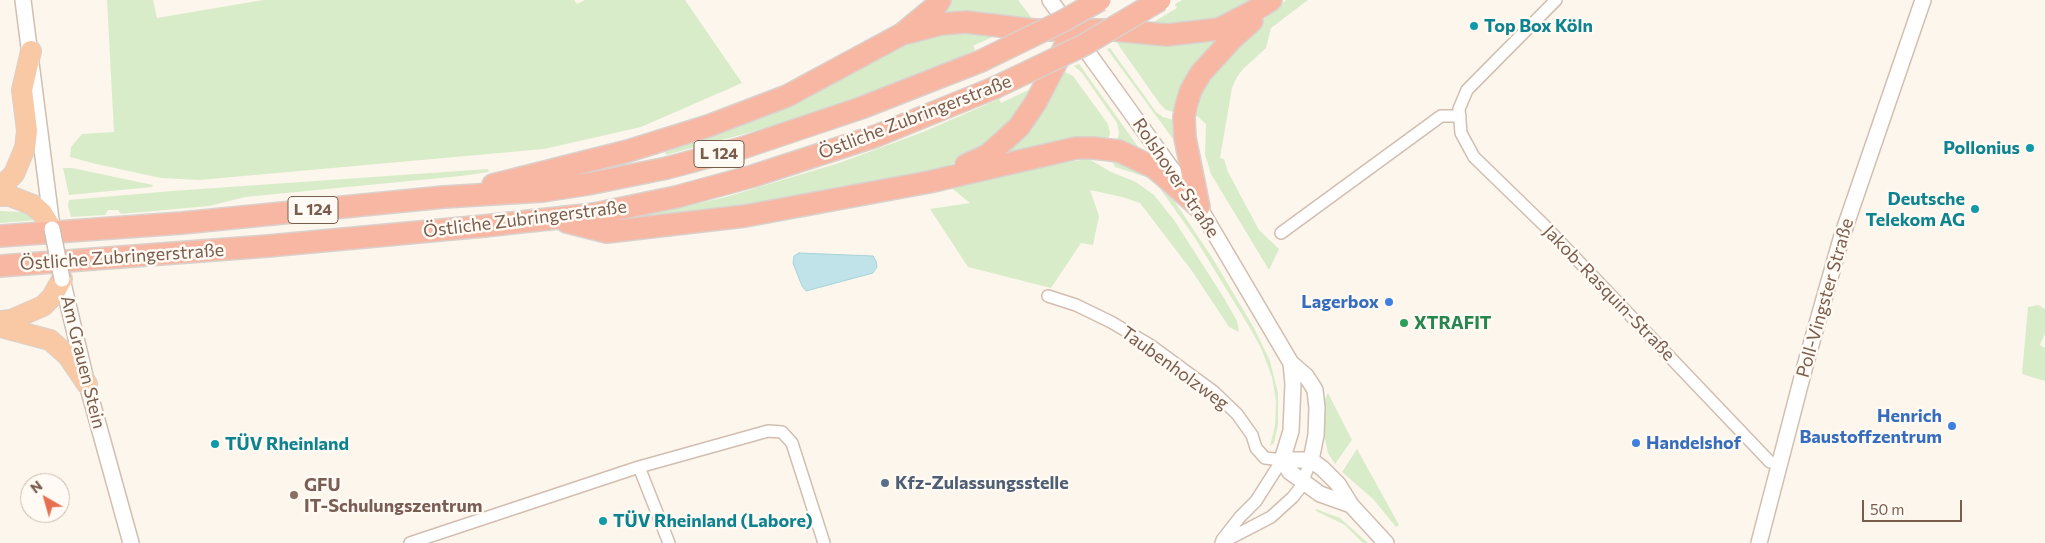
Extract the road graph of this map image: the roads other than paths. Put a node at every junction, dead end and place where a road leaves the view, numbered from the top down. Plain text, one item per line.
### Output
1 (23, 0) edge
2 (940, 0) edge
3 (1050, 0) edge
4 (1089, 0) edge
5 (1100, 0) edge
6 (1160, 0) edge
7 (1273, 0) edge
8 (1556, 0) edge
9 (1923, 0) edge
10 (1072, 30) junction
11 (902, 34) junction
12 (30, 51) junction
13 (1459, 112) junction
14 (929, 182) junction
15 (0, 188) edge
16 (0, 196) edge
17 (444, 198) junction
18 (1199, 207) junction
19 (556, 218) junction
20 (52, 229) junction
21 (1281, 233) dead end
22 (0, 236) edge
23 (0, 266) edge
24 (62, 279) junction
25 (1048, 296) dead end
26 (0, 321) edge
27 (0, 327) edge
28 (1292, 363) junction
29 (87, 384) junction
30 (1282, 460) junction
31 (1311, 460) junction
32 (1780, 463) junction
33 (639, 467) junction
34 (1303, 481) junction
35 (1351, 505) junction
36 (131, 543) edge
37 (410, 543) edge
38 (669, 543) edge
39 (824, 543) edge
40 (1221, 543) edge
41 (1386, 543) edge
42 (1759, 543) edge

1 - 12 street, Am Grauen Stein
2 - 11 highway
3 - 10 street, Rolshover Straße
4 - 10 highway
5 - 17 highway, Östliche Zubringerstraße / L 124, bridge
6 - 19 highway, Östliche Zubringerstraße / L 124, bridge
7 - 10 highway
7 - 18 highway
8 - 13 street
9 - 32 street, Poll-Vingster Straße
10 - 11 highway
10 - 14 highway
10 - 18 street, Rolshover Straße
11 - 17 highway
12 - 15 highway
12 - 20 street, Am Grauen Stein
13 - 21 street
13 - 32 street, Jakob-Rasquin-Straße
14 - 18 highway
14 - 19 highway
16 - 20 highway
17 - 22 highway, Östliche Zubringerstraße / L 124
18 - 28 street, Rolshover Straße
19 - 23 highway, Östliche Zubringerstraße / L 124
20 - 24 street, Am Grauen Stein, bridge
24 - 26 highway
24 - 29 street, Am Grauen Stein
25 - 30 street, Taubenholzweg
27 - 29 highway
28 - 30 street, Rolshover Straße
28 - 31 street, Rolshover Straße
29 - 36 street, Am Grauen Stein
30 - 31 street
30 - 34 street
30 - 40 street
31 - 34 street
31 - 35 street
32 - 42 street, Poll-Vingster Straße
33 - 37 street
33 - 38 street
33 - 39 street
34 - 35 street
34 - 40 street
35 - 41 street

